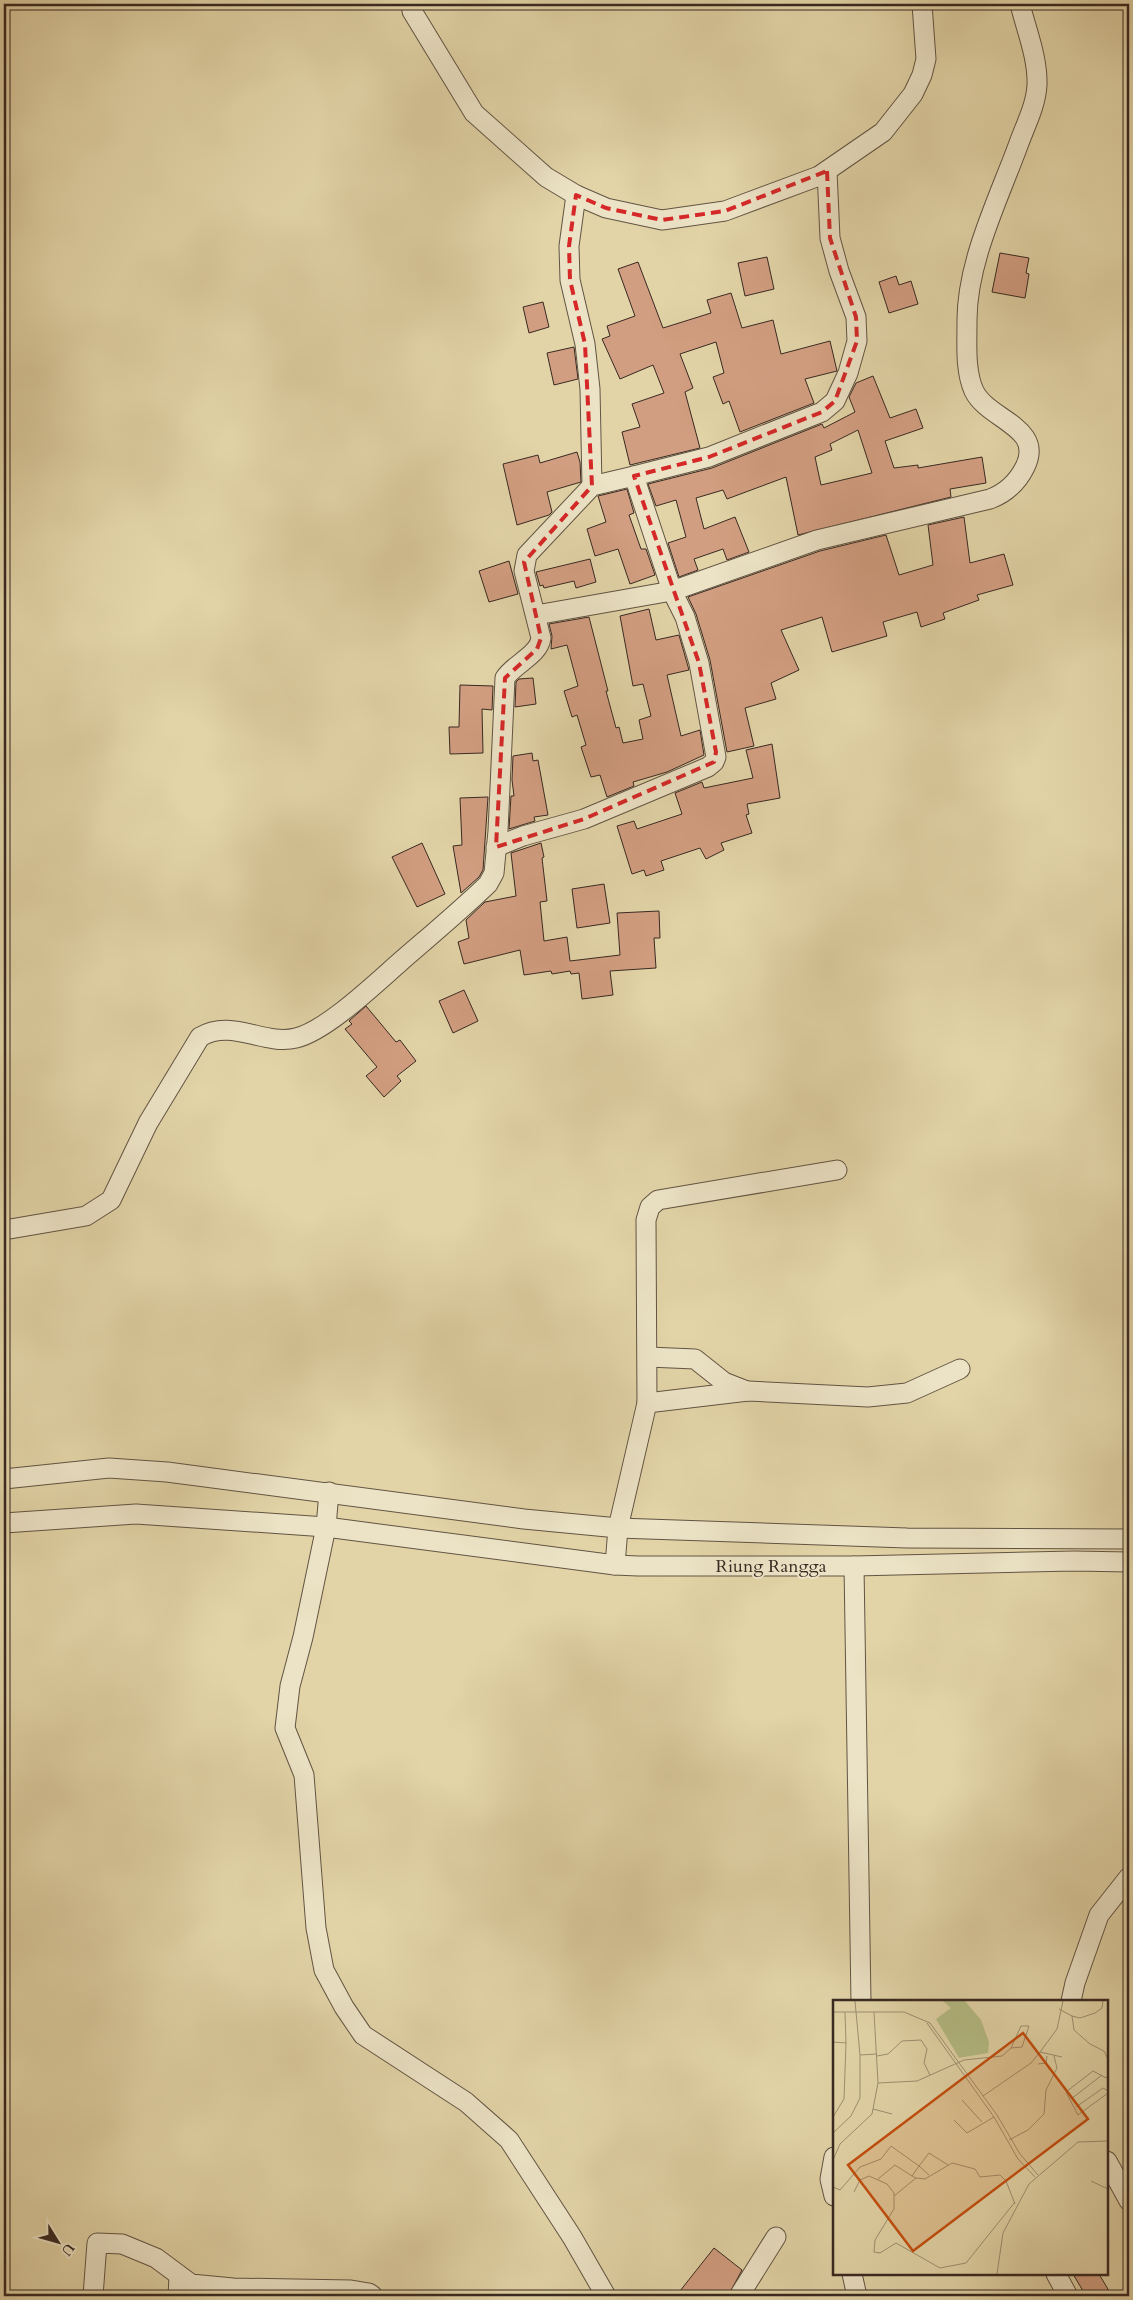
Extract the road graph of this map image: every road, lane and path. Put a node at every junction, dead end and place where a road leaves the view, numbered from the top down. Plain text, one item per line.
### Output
1 (410, 4) edge
2 (922, 4) edge
3 (1020, 4) edge
4 (827, 171) junction
5 (576, 195) junction
6 (634, 476) junction
7 (592, 486) junction
8 (672, 591) junction
9 (536, 615) junction
10 (496, 847) junction
11 (837, 1170) dead end
12 (4, 1230) edge
13 (648, 1357) junction
14 (960, 1369) dead end
15 (748, 1391) junction
16 (647, 1403) junction
17 (4, 1479) edge
18 (329, 1492) junction
19 (4, 1523) edge
20 (326, 1527) junction
21 (618, 1528) junction
22 (1129, 1539) edge
23 (1129, 1562) edge
24 (615, 1565) junction
25 (854, 1566) junction
26 (1129, 1877) edge
27 (861, 2000) edge
28 (1072, 2000) edge
29 (833, 2162) edge
30 (1108, 2163) edge
31 (833, 2192) edge
32 (1129, 2201) edge
33 (776, 2237) dead end
34 (852, 2275) edge
35 (1057, 2275) edge
36 (179, 2276) junction
37 (276, 2292) edge
38 (93, 2296) edge
39 (178, 2296) edge
40 (373, 2296) edge
41 (606, 2296) edge
42 (739, 2296) edge
43 (857, 2296) edge
44 (1068, 2296) edge

1 - 5 street
2 - 4 street
3 - 8 street
4 - 5 street
4 - 6 street
5 - 7 street
6 - 7 street
6 - 8 street
7 - 9 street
8 - 9 street
8 - 10 street
9 - 10 street
10 - 12 street
11 - 13 street
13 - 15 street
13 - 16 street
14 - 15 street
15 - 16 street
16 - 21 street
17 - 18 street
18 - 20 street
18 - 21 street
19 - 20 street, Riung Rangga
20 - 24 street, Riung Rangga
20 - 41 street
21 - 22 street
21 - 24 street
23 - 25 street, Riung Rangga
24 - 25 street, Riung Rangga
25 - 27 street
26 - 28 street
29 - 31 street
30 - 32 street
33 - 42 street
34 - 43 street
35 - 44 street
36 - 37 street
36 - 38 street
36 - 39 street
37 - 40 street

